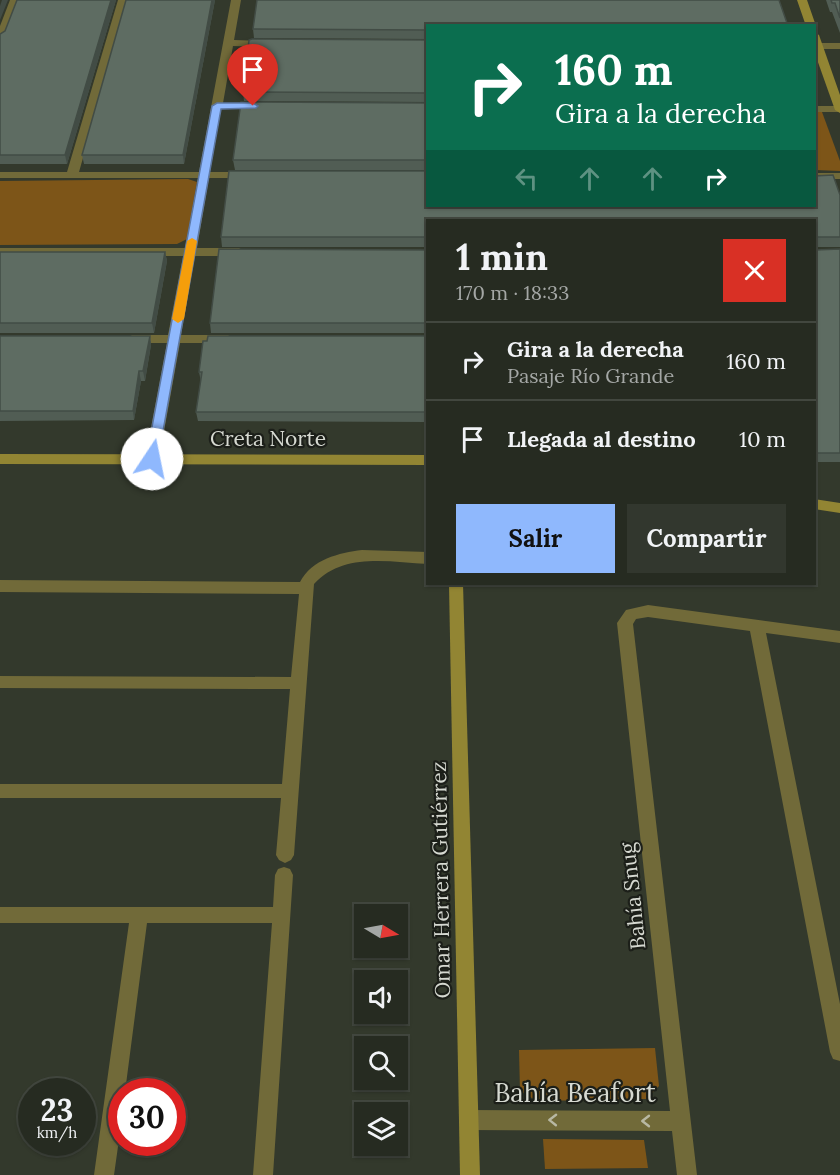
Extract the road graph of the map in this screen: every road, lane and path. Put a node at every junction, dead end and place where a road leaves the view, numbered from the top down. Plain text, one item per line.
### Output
1 (15, 0) edge
2 (123, 0) edge
3 (236, 0) edge
4 (802, 0) edge
5 (810, 24) edge
6 (0, 39) edge
7 (816, 42) edge
8 (229, 43) junction
9 (274, 44) edge
10 (840, 46) edge
11 (217, 106) junction
12 (276, 106) edge
13 (816, 109) edge
14 (840, 109) edge
15 (0, 175) edge
16 (72, 175) junction
17 (204, 175) junction
18 (262, 175) edge
19 (816, 176) edge
20 (840, 176) edge
21 (0, 252) edge
22 (190, 252) junction
23 (248, 252) edge
24 (118, 339) edge
25 (175, 339) junction
26 (237, 339) edge
27 (0, 459) edge
28 (152, 459) junction
29 (426, 460) edge
30 (816, 504) edge
31 (840, 508) edge
32 (426, 558) edge
33 (456, 585) edge
34 (0, 586) edge
35 (305, 588) junction
36 (757, 626) junction
37 (840, 637) edge
38 (0, 682) edge
39 (298, 683) junction
40 (0, 790) edge
41 (290, 790) junction
42 (285, 855) dead end
43 (284, 875) dead end
44 (0, 915) edge
45 (139, 915) junction
46 (281, 915) junction
47 (840, 1052) edge
48 (469, 1120) junction
49 (681, 1121) junction
50 (104, 1175) edge
51 (263, 1175) edge
52 (470, 1175) edge
53 (687, 1175) edge

1 - 6 street
2 - 16 street
3 - 8 street
4 - 5 street
7 - 10 street
7 - 14 street
8 - 9 street
8 - 11 street
11 - 12 street
11 - 17 street
13 - 14 street
15 - 16 street
16 - 17 street
17 - 18 street
17 - 22 street
19 - 20 street
21 - 22 street
22 - 23 street
22 - 25 street
24 - 25 street
25 - 26 street
25 - 28 street
27 - 28 street, Creta Norte
28 - 29 street, Creta Norte
30 - 31 street
32 - 35 street
33 - 48 street, Omar Herrera Gutiérrez
34 - 35 street
35 - 39 street
36 - 37 street
36 - 47 street
36 - 49 street, Bahía Snug
38 - 39 street
39 - 41 street
40 - 41 street
41 - 42 street
43 - 46 street
44 - 45 street
45 - 46 street
45 - 50 street
46 - 51 street
49 -> 48 street, Bahía Beafort
48 - 52 street, Omar Herrera Gutiérrez
49 - 53 street, Bahía Snug

